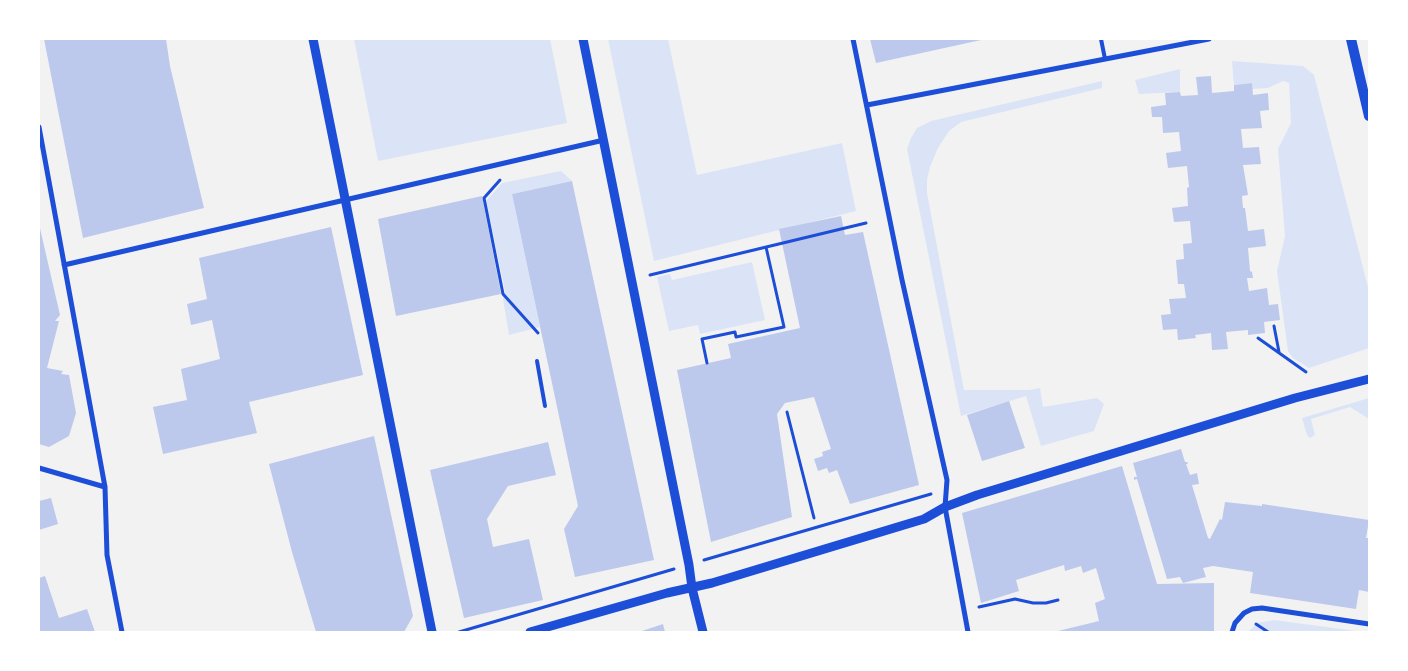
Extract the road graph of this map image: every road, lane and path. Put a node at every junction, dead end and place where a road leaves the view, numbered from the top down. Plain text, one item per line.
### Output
1 (313, 39) edge
2 (584, 39) edge
3 (853, 39) edge
4 (1100, 39) edge
5 (1209, 39) edge
6 (1351, 39) edge
7 (1105, 59) junction
8 (867, 104) junction
9 (1369, 116) edge
10 (39, 130) edge
11 (604, 140) junction
12 (500, 180) dead end
13 (346, 199) junction
14 (866, 223) dead end
15 (766, 247) junction
16 (64, 265) junction
17 (650, 275) dead end
18 (1274, 326) dead end
19 (538, 333) dead end
20 (1258, 338) dead end
21 (1279, 353) junction
22 (537, 360) dead end
23 (707, 363) dead end
24 (1306, 372) dead end
25 (1369, 379) edge
26 (545, 406) dead end
27 (787, 412) dead end
28 (39, 468) edge
29 (105, 486) junction
30 (945, 507) junction
31 (814, 518) dead end
32 (692, 588) junction
33 (1058, 600) dead end
34 (978, 608) dead end
35 (1254, 624) dead end
36 (1369, 624) edge
37 (122, 632) edge
38 (432, 632) edge
39 (530, 632) edge
40 (703, 632) edge
41 (968, 632) edge
42 (1232, 632) edge
43 (1268, 632) edge

1 - 13 street
2 - 11 street
3 - 8 street
4 - 7 lane
5 - 7 street
6 - 9 main road
7 - 8 street
8 - 30 street
10 - 16 street
11 - 13 street
11 - 32 street
12 - 19 path
13 - 16 street
13 - 38 street
14 - 15 path
15 - 17 path
15 - 23 path
16 - 29 street
18 - 21 path
20 - 21 path
21 - 24 path
22 - 26 lane
25 - 30 street
27 - 31 path
28 - 29 street
29 - 37 street
30 - 32 street
30 - 41 street
32 - 39 street
32 - 40 street
33 - 34 path
35 - 43 path
36 - 42 street

